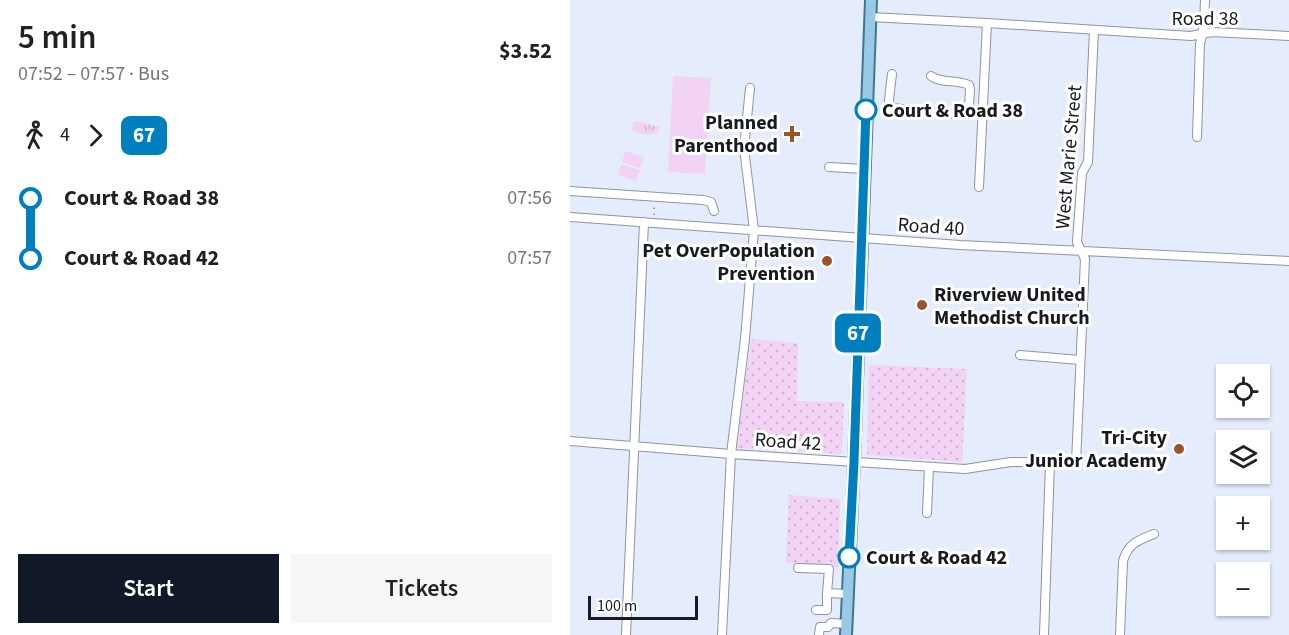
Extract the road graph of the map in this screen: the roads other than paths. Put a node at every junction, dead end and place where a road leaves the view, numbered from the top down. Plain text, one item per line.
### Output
1 (871, 0) edge
2 (1205, 0) edge
3 (870, 17) junction
4 (987, 23) junction
5 (1094, 30) junction
6 (1202, 34) junction
7 (1289, 36) edge
8 (892, 74) dead end
9 (931, 76) dead end
10 (750, 88) dead end
11 (1197, 137) dead end
12 (829, 167) dead end
13 (864, 169) junction
14 (979, 187) dead end
15 (570, 191) edge
16 (714, 211) dead end
17 (570, 217) edge
18 (644, 222) junction
19 (754, 230) junction
20 (862, 237) junction
21 (1082, 251) junction
22 (1289, 261) edge
23 (1020, 355) dead end
24 (1080, 360) junction
25 (570, 441) edge
26 (634, 446) junction
27 (731, 454) junction
28 (854, 462) junction
29 (1050, 463) junction
30 (1076, 463) joint
31 (929, 467) junction
32 (927, 513) dead end
33 (1154, 534) dead end
34 (798, 568) dead end
35 (827, 593) junction
36 (848, 594) junction
37 (816, 610) dead end
38 (847, 629) edge
39 (626, 635) edge
40 (722, 635) edge
41 (819, 635) edge
42 (1044, 635) edge
43 (1120, 635) edge

1 - 3 main road
2 - 6 street
3 - 4 street, Road 38
3 - 13 main road
4 - 5 street, Road 38
4 - 14 street
5 - 6 street, Road 38
5 - 21 street, West Marie Street
6 - 7 street, Road 38
6 - 11 street
8 - 9 street
10 - 19 street
12 - 13 street
13 - 20 main road
15 - 16 street
17 - 18 street, Road 40
18 - 19 street, Road 40
18 - 26 street
19 - 20 street, Road 40
19 - 27 street
20 - 21 street, Road 40
20 - 28 main road
21 - 22 street, Road 40
21 - 24 street, West Marie Street
23 - 24 street
24 - 30 street, West Marie Street
25 - 26 street, Road 42
26 - 27 street, Road 42
26 - 39 street
27 - 28 street, Road 42
27 - 40 street
28 - 31 street, Road 42
28 - 36 main road
29 - 30 street, Road 42
29 - 31 street, Road 42
29 - 42 street
31 - 32 street
33 - 43 street
34 - 35 street
35 - 36 street
35 - 37 street
36 - 38 main road
38 - 41 street

